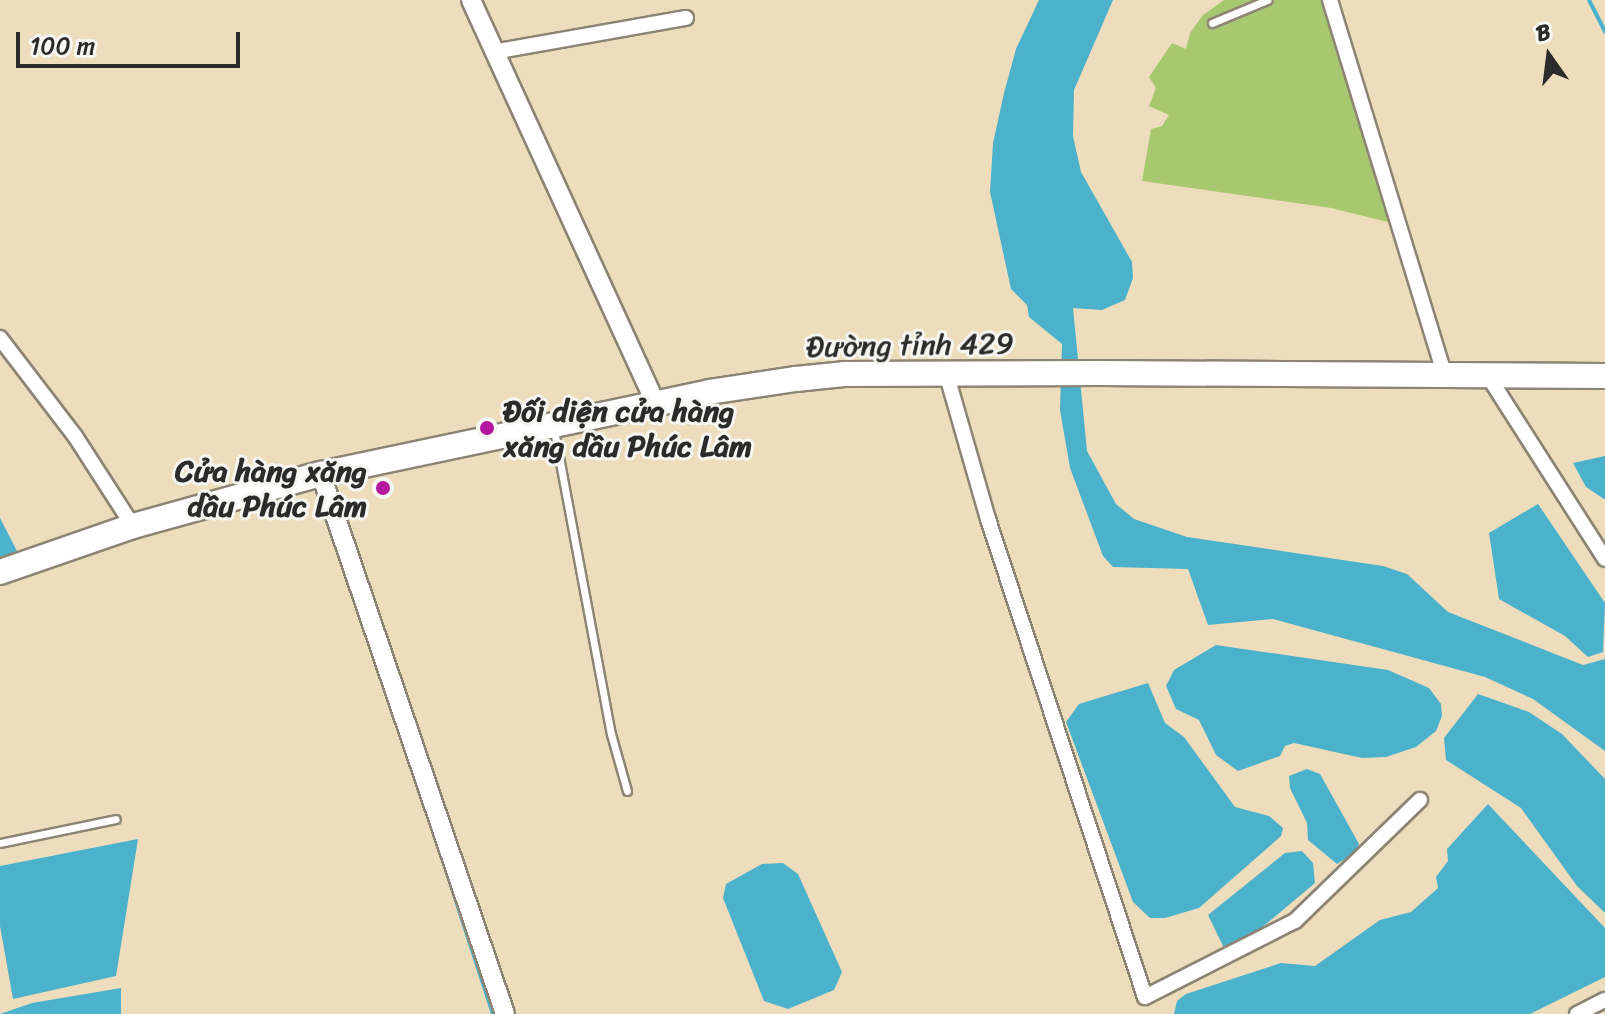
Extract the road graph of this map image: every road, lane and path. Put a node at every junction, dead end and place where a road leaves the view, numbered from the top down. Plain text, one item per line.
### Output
1 (471, 0) edge
2 (1267, 0) edge
3 (1330, 0) edge
4 (686, 18) dead end
5 (1212, 23) dead end
6 (493, 52) junction
7 (0, 338) edge
8 (947, 376) junction
9 (1445, 376) junction
10 (1488, 376) junction
11 (1605, 376) edge
12 (657, 407) junction
13 (553, 424) junction
14 (321, 474) junction
15 (133, 526) junction
16 (1605, 559) edge
17 (0, 572) edge
18 (627, 791) dead end
19 (1420, 800) dead end
20 (116, 819) dead end
21 (0, 843) edge
22 (1605, 1000) edge
23 (505, 1014) edge
24 (1577, 1014) edge

1 - 6 street
2 - 5 lane
3 - 9 street
4 - 6 street
6 - 12 street
7 - 15 street
8 - 9 main road, Đường tỉnh 429
8 - 12 main road, Đường tỉnh 429
8 - 19 street
9 - 10 main road, Đường tỉnh 429
10 - 11 main road, Đường tỉnh 429
10 - 16 street
12 - 13 main road, Đường tỉnh 429
13 - 14 main road, Đường tỉnh 429
13 - 18 lane
14 - 15 main road, Đường tỉnh 429
14 - 23 street
15 - 17 main road, Đường tỉnh 429
20 - 21 lane
22 - 24 street

